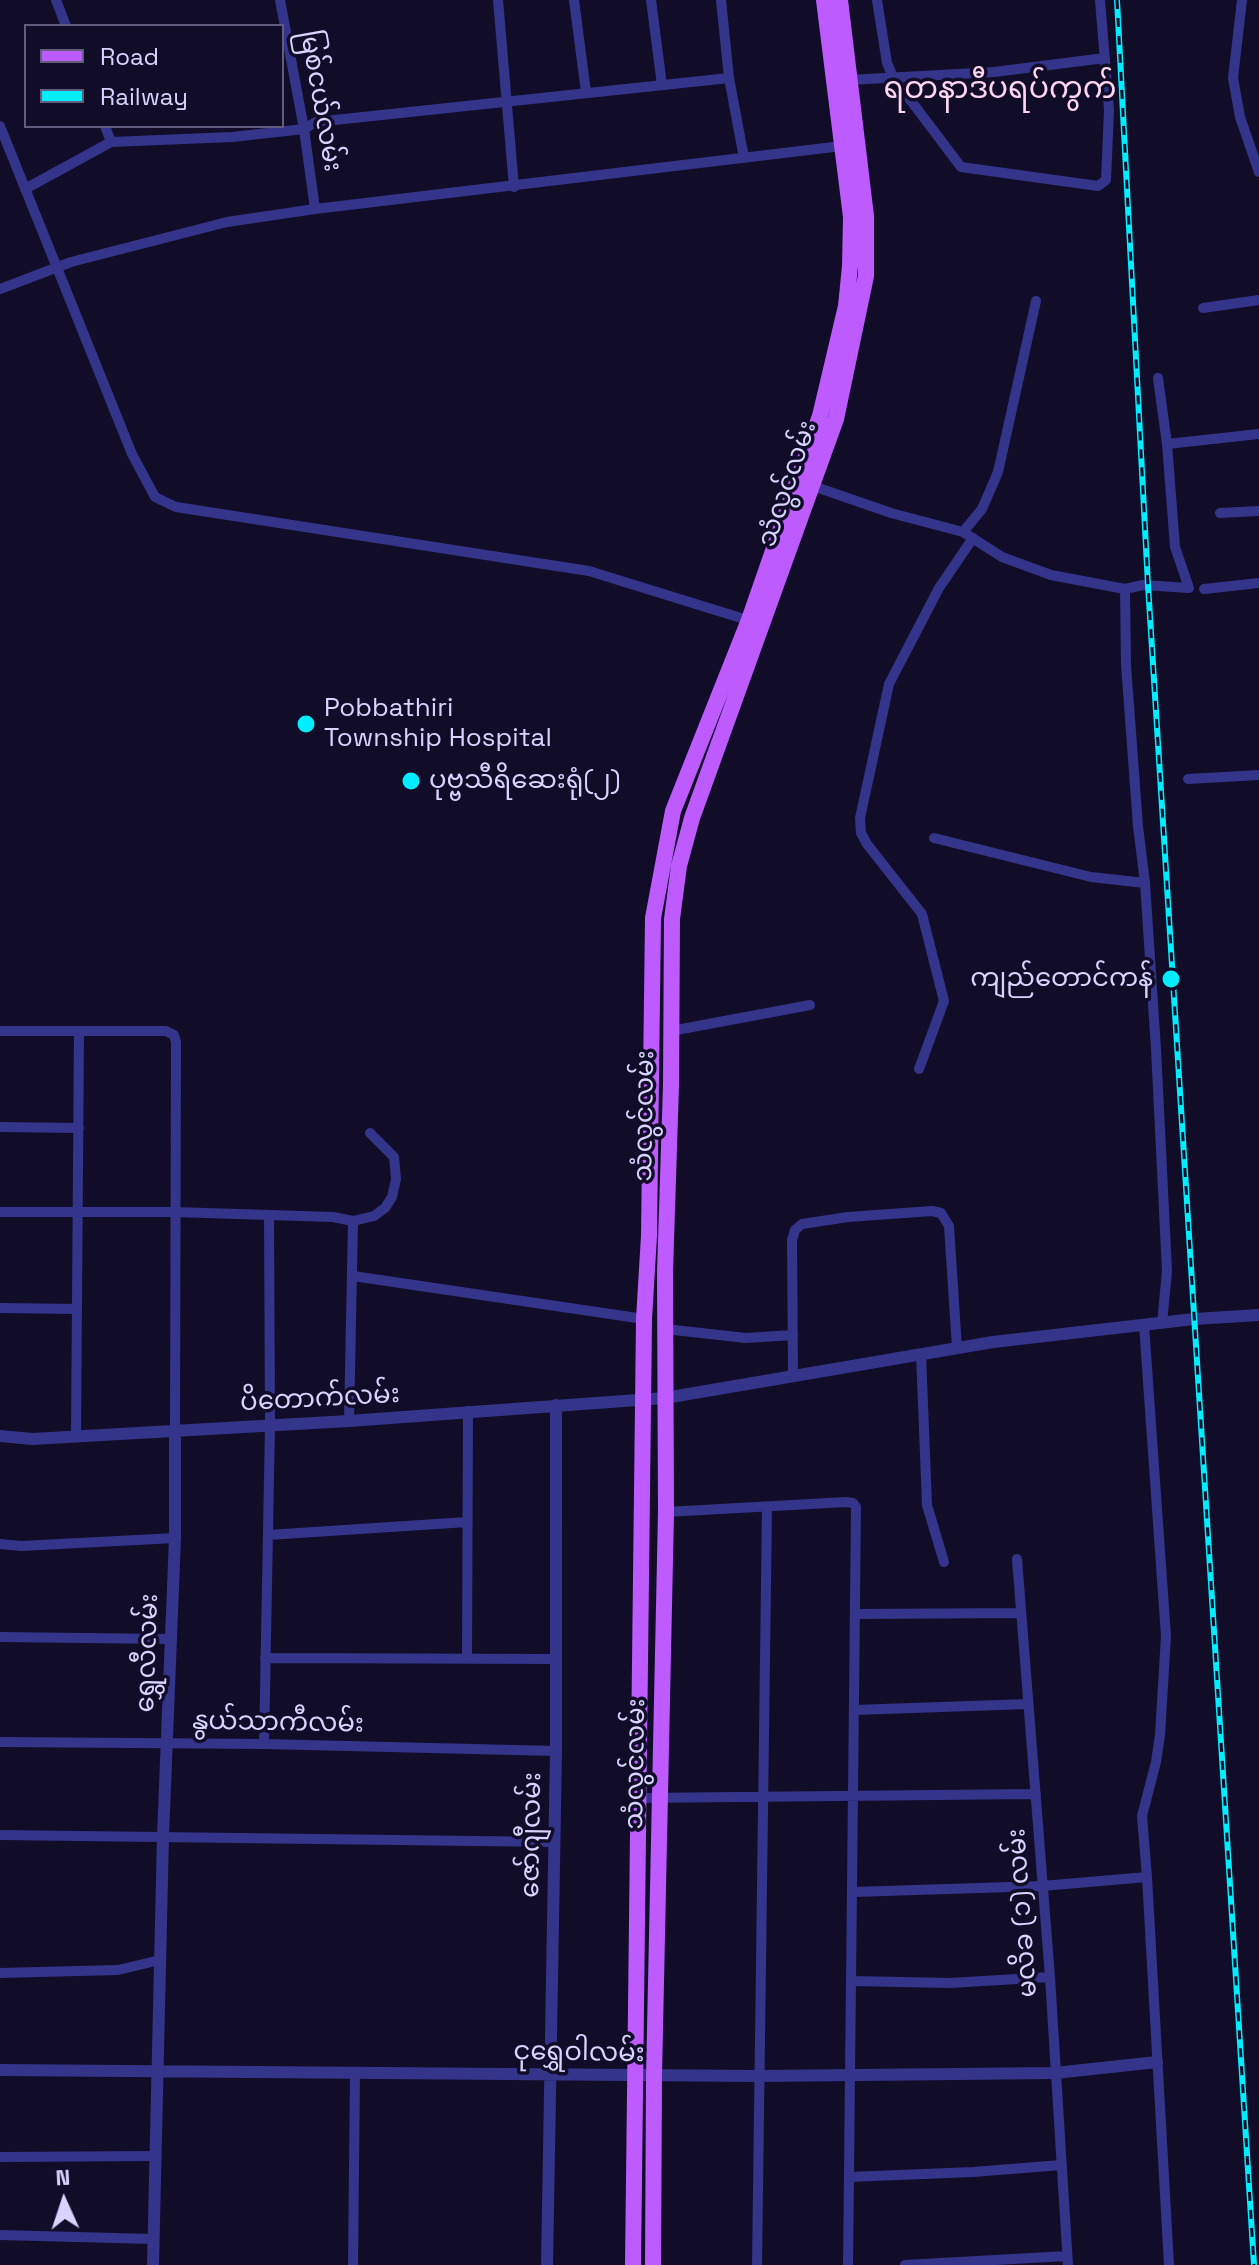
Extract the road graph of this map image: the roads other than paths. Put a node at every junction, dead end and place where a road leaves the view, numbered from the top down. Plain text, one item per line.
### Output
1 (56, 0) edge
2 (280, 0) edge
3 (498, 0) edge
4 (574, 0) edge
5 (651, 0) edge
6 (721, 0) edge
7 (824, 0) edge
8 (840, 0) edge
9 (877, 0) edge
10 (1100, 0) edge
11 (1242, 0) edge
12 (65, 24) edge
13 (1105, 58) junction
14 (893, 77) junction
15 (729, 78) junction
16 (849, 80) junction
17 (662, 85) junction
18 (586, 92) junction
19 (507, 102) junction
20 (0, 126) edge
21 (106, 128) edge
22 (304, 129) junction
23 (111, 142) junction
24 (842, 146) junction
25 (744, 158) junction
26 (1259, 172) edge
27 (514, 187) junction
28 (25, 189) junction
29 (315, 209) junction
30 (57, 268) junction
31 (0, 289) edge
32 (1259, 300) edge
33 (1036, 301) dead end
34 (1203, 308) dead end
35 (843, 354) junction
36 (1158, 378) dead end
37 (1259, 434) edge
38 (1167, 444) junction
39 (813, 486) junction
40 (1259, 511) edge
41 (1220, 513) dead end
42 (968, 535) junction
43 (1259, 583) edge
44 (1125, 589) junction
45 (1204, 589) dead end
46 (756, 623) junction
47 (1259, 775) edge
48 (1188, 779) dead end
49 (934, 838) dead end
50 (1145, 883) junction
51 (810, 1005) dead end
52 (0, 1031) edge
53 (79, 1031) junction
54 (671, 1031) junction
55 (919, 1069) dead end
56 (0, 1127) edge
57 (79, 1128) junction
58 (370, 1133) dead end
59 (0, 1212) edge
60 (78, 1212) junction
61 (175, 1212) junction
62 (269, 1216) junction
63 (353, 1221) junction
64 (353, 1276) junction
65 (0, 1308) edge
66 (77, 1309) junction
67 (1259, 1315) edge
68 (644, 1319) junction
69 (1162, 1323) junction
70 (1144, 1325) junction
71 (665, 1329) junction
72 (793, 1335) junction
73 (957, 1348) junction
74 (921, 1354) junction
75 (793, 1375) junction
76 (665, 1398) junction
77 (643, 1399) junction
78 (556, 1405) junction
79 (468, 1411) junction
80 (349, 1421) junction
81 (270, 1425) junction
82 (175, 1429) junction
83 (0, 1436) edge
84 (76, 1436) junction
85 (767, 1507) junction
86 (666, 1512) junction
87 (467, 1522) junction
88 (268, 1535) junction
89 (175, 1538) junction
90 (0, 1544) edge
91 (1017, 1559) dead end
92 (944, 1562) dead end
93 (1020, 1613) junction
94 (856, 1614) junction
95 (0, 1637) edge
96 (169, 1639) junction
97 (265, 1658) junction
98 (467, 1658) junction
99 (555, 1659) junction
100 (1028, 1704) junction
101 (854, 1710) junction
102 (0, 1742) edge
103 (167, 1744) junction
104 (264, 1744) junction
105 (556, 1751) junction
106 (1036, 1794) junction
107 (854, 1797) junction
108 (638, 1798) junction
109 (659, 1798) junction
110 (763, 1798) junction
111 (0, 1835) edge
112 (163, 1836) junction
113 (554, 1842) junction
114 (1147, 1877) junction
115 (1042, 1886) junction
116 (853, 1892) junction
117 (160, 1960) junction
118 (0, 1973) edge
119 (1050, 1977) junction
120 (853, 1981) junction
121 (1157, 2062) junction
122 (0, 2070) edge
123 (157, 2072) junction
124 (355, 2073) junction
125 (1055, 2073) junction
126 (550, 2074) junction
127 (850, 2075) junction
128 (635, 2076) junction
129 (654, 2076) junction
130 (759, 2076) junction
131 (155, 2156) junction
132 (0, 2157) edge
133 (1061, 2165) junction
134 (849, 2177) junction
135 (0, 2235) edge
136 (153, 2239) junction
137 (1068, 2261) edge
138 (153, 2265) edge
139 (353, 2265) edge
140 (547, 2265) edge
141 (633, 2265) edge
142 (653, 2265) edge
143 (757, 2265) edge
144 (848, 2265) edge
145 (905, 2265) edge
146 (1169, 2265) edge

1 - 12 street
2 - 22 street, မြစ်ငယ်လမ်း
3 - 19 street
4 - 18 street
5 - 17 street
6 - 15 street
7 - 24 main road, သံလွင်လမ်း
8 - 16 main road, သံလွင်လမ်း
9 - 14 street
10 - 13 street
11 - 26 street
13 - 14 street
13 - 14 street
14 - 16 street
15 - 17 street
15 - 25 street
16 - 35 main road, သံလွင်လမ်း
17 - 18 street
18 - 19 street
19 - 22 street
19 - 27 street
20 - 28 street
21 - 23 street
22 - 23 street
22 - 29 street, မြစ်ငယ်လမ်း
23 - 28 street
24 - 25 street
24 - 35 main road, သံလွင်လမ်း
25 - 27 street
27 - 29 street
28 - 30 street
29 - 30 street
30 - 31 street
30 - 46 street
32 - 34 street
33 - 42 street
35 - 39 main road, သံလွင်လမ်း
35 - 46 main road, သံလွင်လမ်း
36 - 38 street
37 - 38 street
38 - 44 street
39 - 42 street
39 - 46 main road, သံလွင်လမ်း
40 - 41 street
42 - 44 street
42 - 55 street
43 - 45 street
44 - 50 street
46 - 54 main road, သံလွင်လမ်း
46 - 68 main road, သံလွင်လမ်း
47 - 48 street
49 - 50 street
50 - 69 street
51 - 54 street
52 - 53 street
53 - 57 street
53 - 61 street, ရွှေလီလမ်း
54 - 71 main road, သံလွင်လမ်း
56 - 57 street
57 - 60 street
58 - 63 street
59 - 60 street
60 - 61 street
60 - 66 street
61 - 62 street
61 - 82 street, ရွှေလီလမ်း
62 - 63 street
62 - 81 street
63 - 64 street
64 - 68 street
64 - 80 street
65 - 66 street
66 - 84 street
67 - 69 street, ပိတောက်လမ်း
68 - 77 main road, သံလွင်လမ်း
69 - 70 street, ပိတောက်လမ်း
70 - 73 street, ပိတောက်လမ်း
70 - 114 street
71 - 72 street
71 - 76 main road, သံလွင်လမ်း
72 - 73 street
72 - 75 street
73 - 74 street, ပိတောက်လမ်း
74 - 75 street, ပိတောက်လမ်း
74 - 92 street
75 - 76 street, ပိတောက်လမ်း
76 - 77 street, ပိတောက်လမ်း
76 - 86 main road, သံလွင်လမ်း
77 - 78 street, ပိတောက်လမ်း
77 - 108 main road, သံလွင်လမ်း
78 - 79 street, ပိတောက်လမ်း
78 - 99 street, ဇော်ဂျီလမ်း
79 - 80 street, ပိတောက်လမ်း
79 - 87 street
80 - 81 street, ပိတောက်လမ်း
81 - 82 street, ပိတောက်လမ်း
81 - 88 street
82 - 84 street, ပိတောက်လမ်း
82 - 89 street, ရွှေလီလမ်း
83 - 84 street, ပိတောက်လမ်း
85 - 86 street
85 - 94 street
85 - 110 street
86 - 109 main road, သံလွင်လမ်း
87 - 88 street
87 - 98 street
88 - 97 street
89 - 90 street
89 - 96 street, ရွှေလီလမ်း
91 - 93 street, မလိခ (၁) လမ်း
93 - 94 street
93 - 100 street, မလိခ (၁) လမ်း
94 - 101 street
95 - 96 street
96 - 103 street, ရွှေလီလမ်း
97 - 98 street
97 - 104 street
98 - 99 street
99 - 105 street, ဇော်ဂျီလမ်း
100 - 101 street
100 - 106 street, မလိခ (၁) လမ်း
101 - 107 street
102 - 103 street, နွယ်သာကီလမ်း
103 - 104 street, နွယ်သာကီလမ်း
103 - 112 street, ရွှေလီလမ်း
104 - 105 street, နွယ်သာကီလမ်း
105 - 113 street, ဇော်ဂျီလမ်း
106 - 107 street
106 - 115 street, မလိခ (၁) လမ်း
107 - 110 street
107 - 116 street
108 - 109 street
108 - 128 main road, သံလွင်လမ်း
109 - 110 street
109 - 129 main road, သံလွင်လမ်း
110 - 130 street
111 - 112 street
112 - 113 street
112 - 117 street, ရွှေလီလမ်း
113 - 126 street, ဇော်ဂျီလမ်း
114 - 115 street
114 - 121 street
115 - 116 street
115 - 119 street, မလိခ (၁) လမ်း
116 - 120 street
117 - 118 street
117 - 123 street, ရွှေလီလမ်း
119 - 120 street
119 - 125 street, မလိခ (၁) လမ်း
120 - 127 street
121 - 125 street, ငုရွှေဝါလမ်း
121 - 146 street
122 - 123 street, ငုရွှေဝါလမ်း
123 - 124 street, ငုရွှေဝါလမ်း
123 - 131 street, ရွှေလီလမ်း
124 - 126 street, ငုရွှေဝါလမ်း
124 - 139 street
125 - 127 street, ငုရွှေဝါလမ်း
125 - 133 street, မလိခ (၁) လမ်း
126 - 128 street, ငုရွှေဝါလမ်း
126 - 140 street, ဇော်ဂျီလမ်း
127 - 130 street, ငုရွှေဝါလမ်း
127 - 134 street
128 - 129 street, ငုရွှေဝါလမ်း
128 - 141 main road, သံလွင်လမ်း
129 - 130 street, ငုရွှေဝါလမ်း
129 - 142 main road, သံလွင်လမ်း
130 - 143 street
131 - 132 street
131 - 136 street, ရွှေလီလမ်း
133 - 134 street
133 - 137 street, မလိခ (၁) လမ်း
134 - 144 street
135 - 136 street
136 - 138 street, ရွှေလီလမ်း
137 - 145 street

